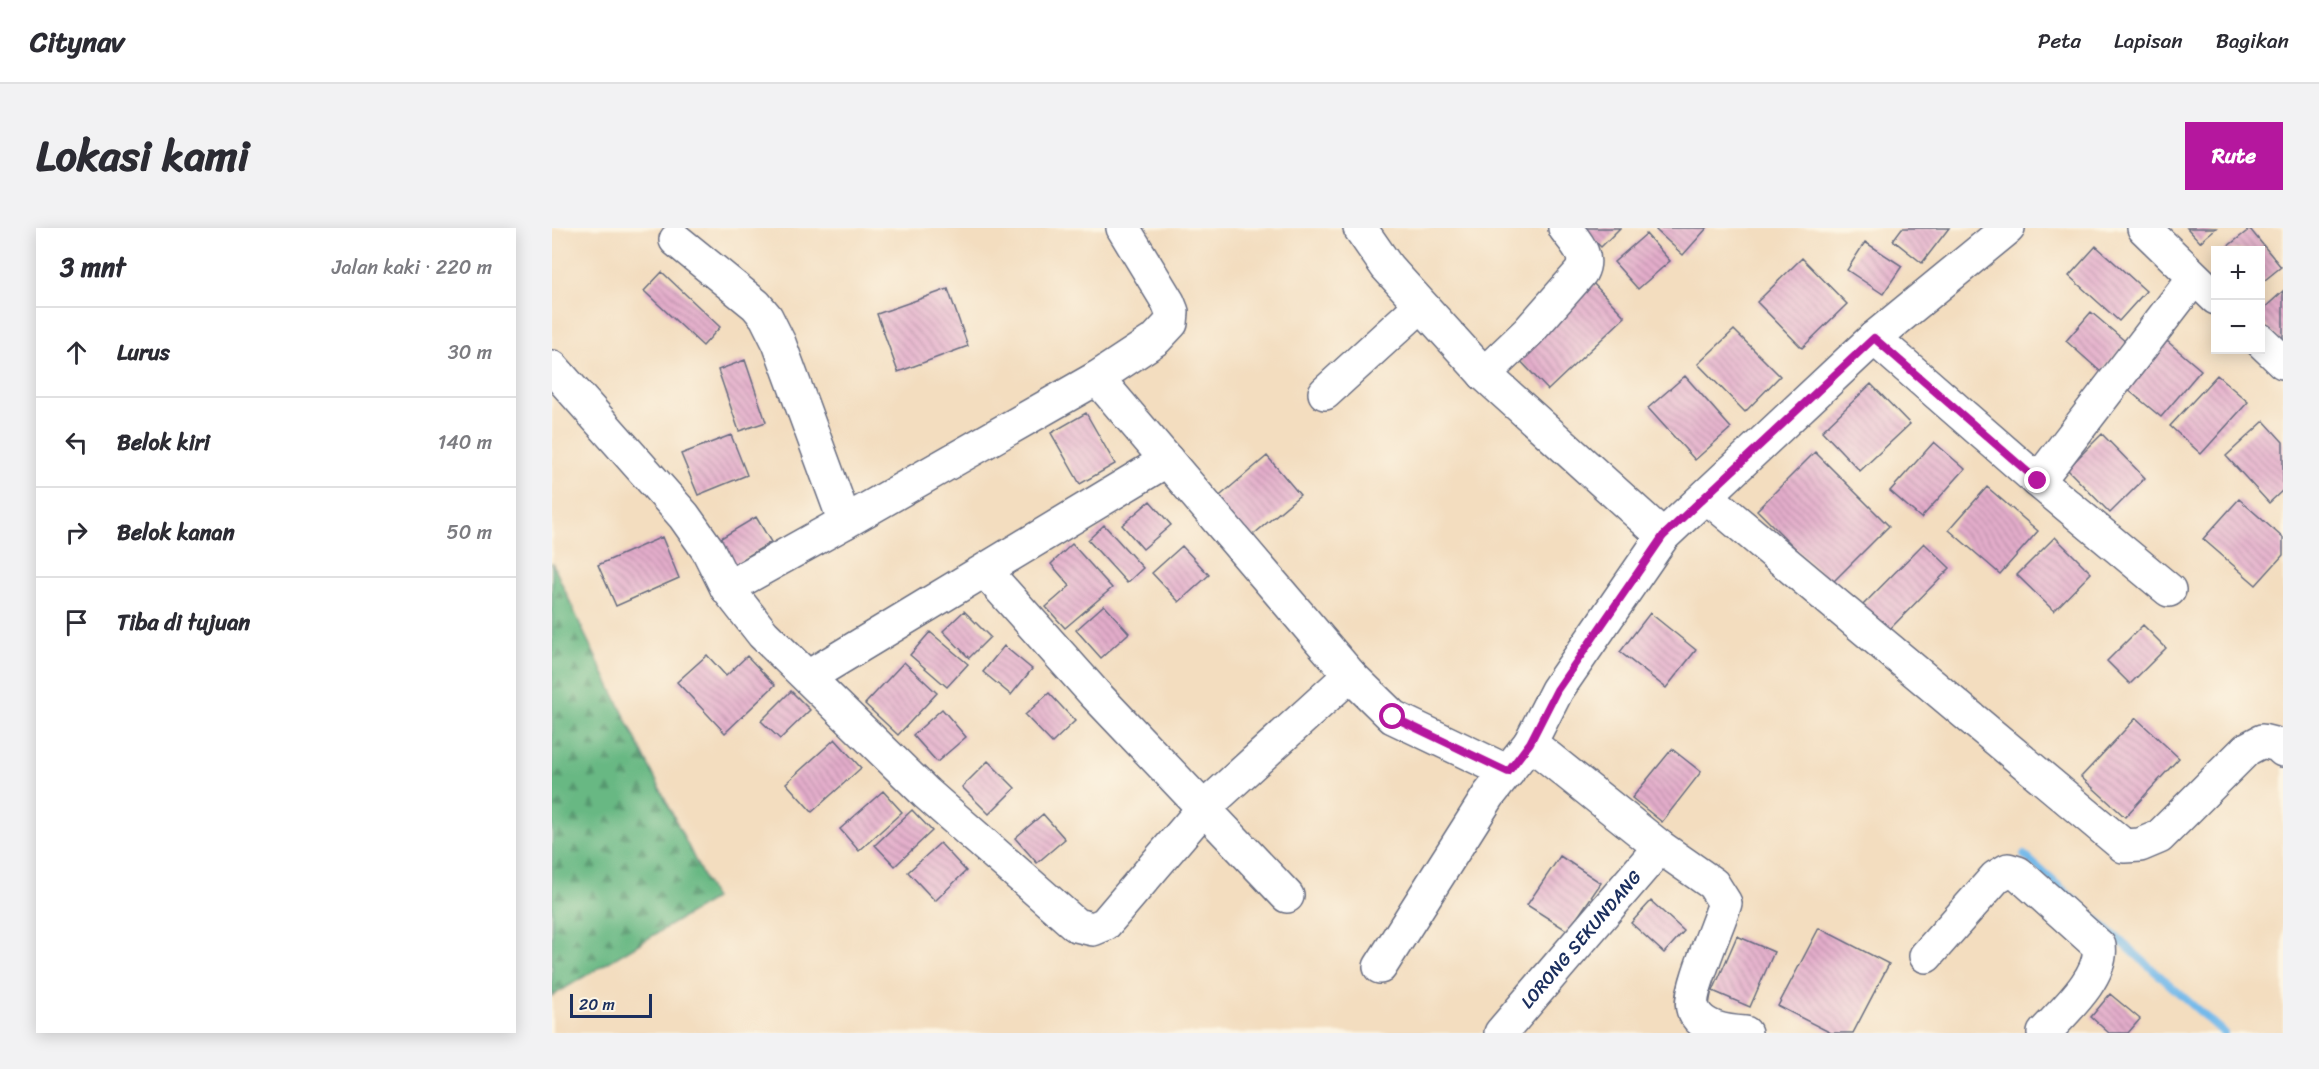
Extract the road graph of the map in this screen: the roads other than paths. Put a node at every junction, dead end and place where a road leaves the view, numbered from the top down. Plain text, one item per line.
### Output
1 (1123, 228) edge
2 (1360, 228) edge
3 (1565, 228) edge
4 (2006, 228) edge
5 (2144, 228) edge
6 (676, 240) dead end
7 (2205, 288) edge
8 (1420, 306) junction
9 (1874, 338) junction
10 (2265, 345) edge
11 (2283, 362) edge
12 (552, 367) edge
13 (1484, 374) junction
14 (1097, 378) junction
15 (1325, 393) dead end
16 (1167, 460) junction
17 (2038, 481) junction
18 (1706, 496) junction
19 (845, 522) junction
20 (1663, 536) junction
21 (984, 571) junction
22 (727, 588) junction
23 (2169, 590) dead end
24 (1350, 675) junction
25 (807, 677) junction
26 (1530, 743) junction
27 (2283, 750) edge
28 (1508, 772) junction
29 (1203, 809) junction
30 (1660, 847) junction
31 (1287, 896) dead end
32 (1926, 956) dead end
33 (1380, 967) dead end
34 (1501, 1033) edge
35 (1745, 1033) edge
36 (2044, 1033) edge

1 - 14 street
2 - 8 street
3 - 13 street
4 - 9 street
5 - 7 street
6 - 19 street
7 - 17 street
8 - 13 street
8 - 15 street
9 - 17 street
9 - 18 street
10 - 11 street
12 - 22 street
13 - 20 street
14 - 16 street
14 - 19 street
16 - 21 street
16 - 24 street
17 - 23 street
18 - 20 street
18 - 27 street
19 - 22 street
20 - 26 street
21 - 25 street
21 - 29 street
22 - 25 street
24 - 28 street
24 - 29 street
25 - 29 street
26 - 28 street
26 - 30 street
28 - 33 street
29 - 31 street
30 - 34 street, LORONG SEKUNDANG
30 - 35 street
32 - 36 street

